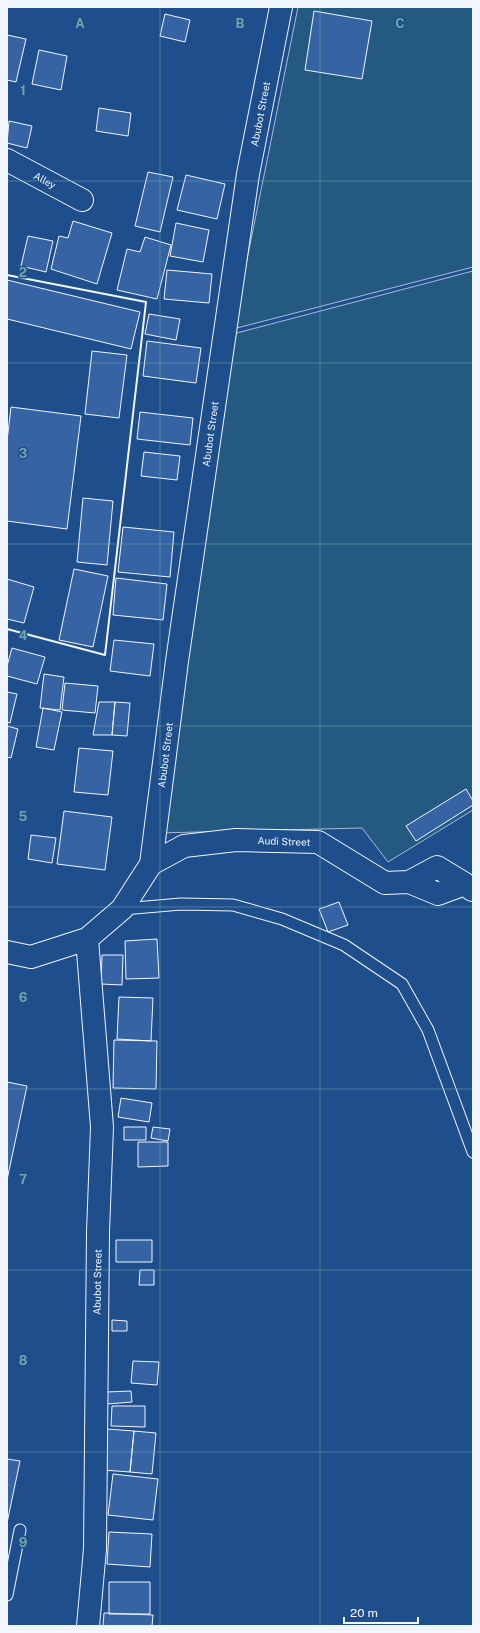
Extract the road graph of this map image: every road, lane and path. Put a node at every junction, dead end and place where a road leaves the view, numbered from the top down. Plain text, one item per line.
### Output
1 (281, 7) edge
2 (7, 160) edge
3 (82, 200) dead end
4 (151, 864) junction
5 (469, 887) edge
6 (122, 909) junction
7 (87, 939) junction
8 (7, 952) edge
9 (473, 1152) edge
10 (20, 1530) dead end
11 (7, 1595) edge
12 (88, 1626) edge

1 - 4 street, Abubot Street
2 - 3 street, Alley
4 - 5 street, Audi Street
4 - 6 street
6 - 7 street
6 - 9 lane
7 - 8 street
7 - 12 street, Abubot Street
10 - 11 lane

